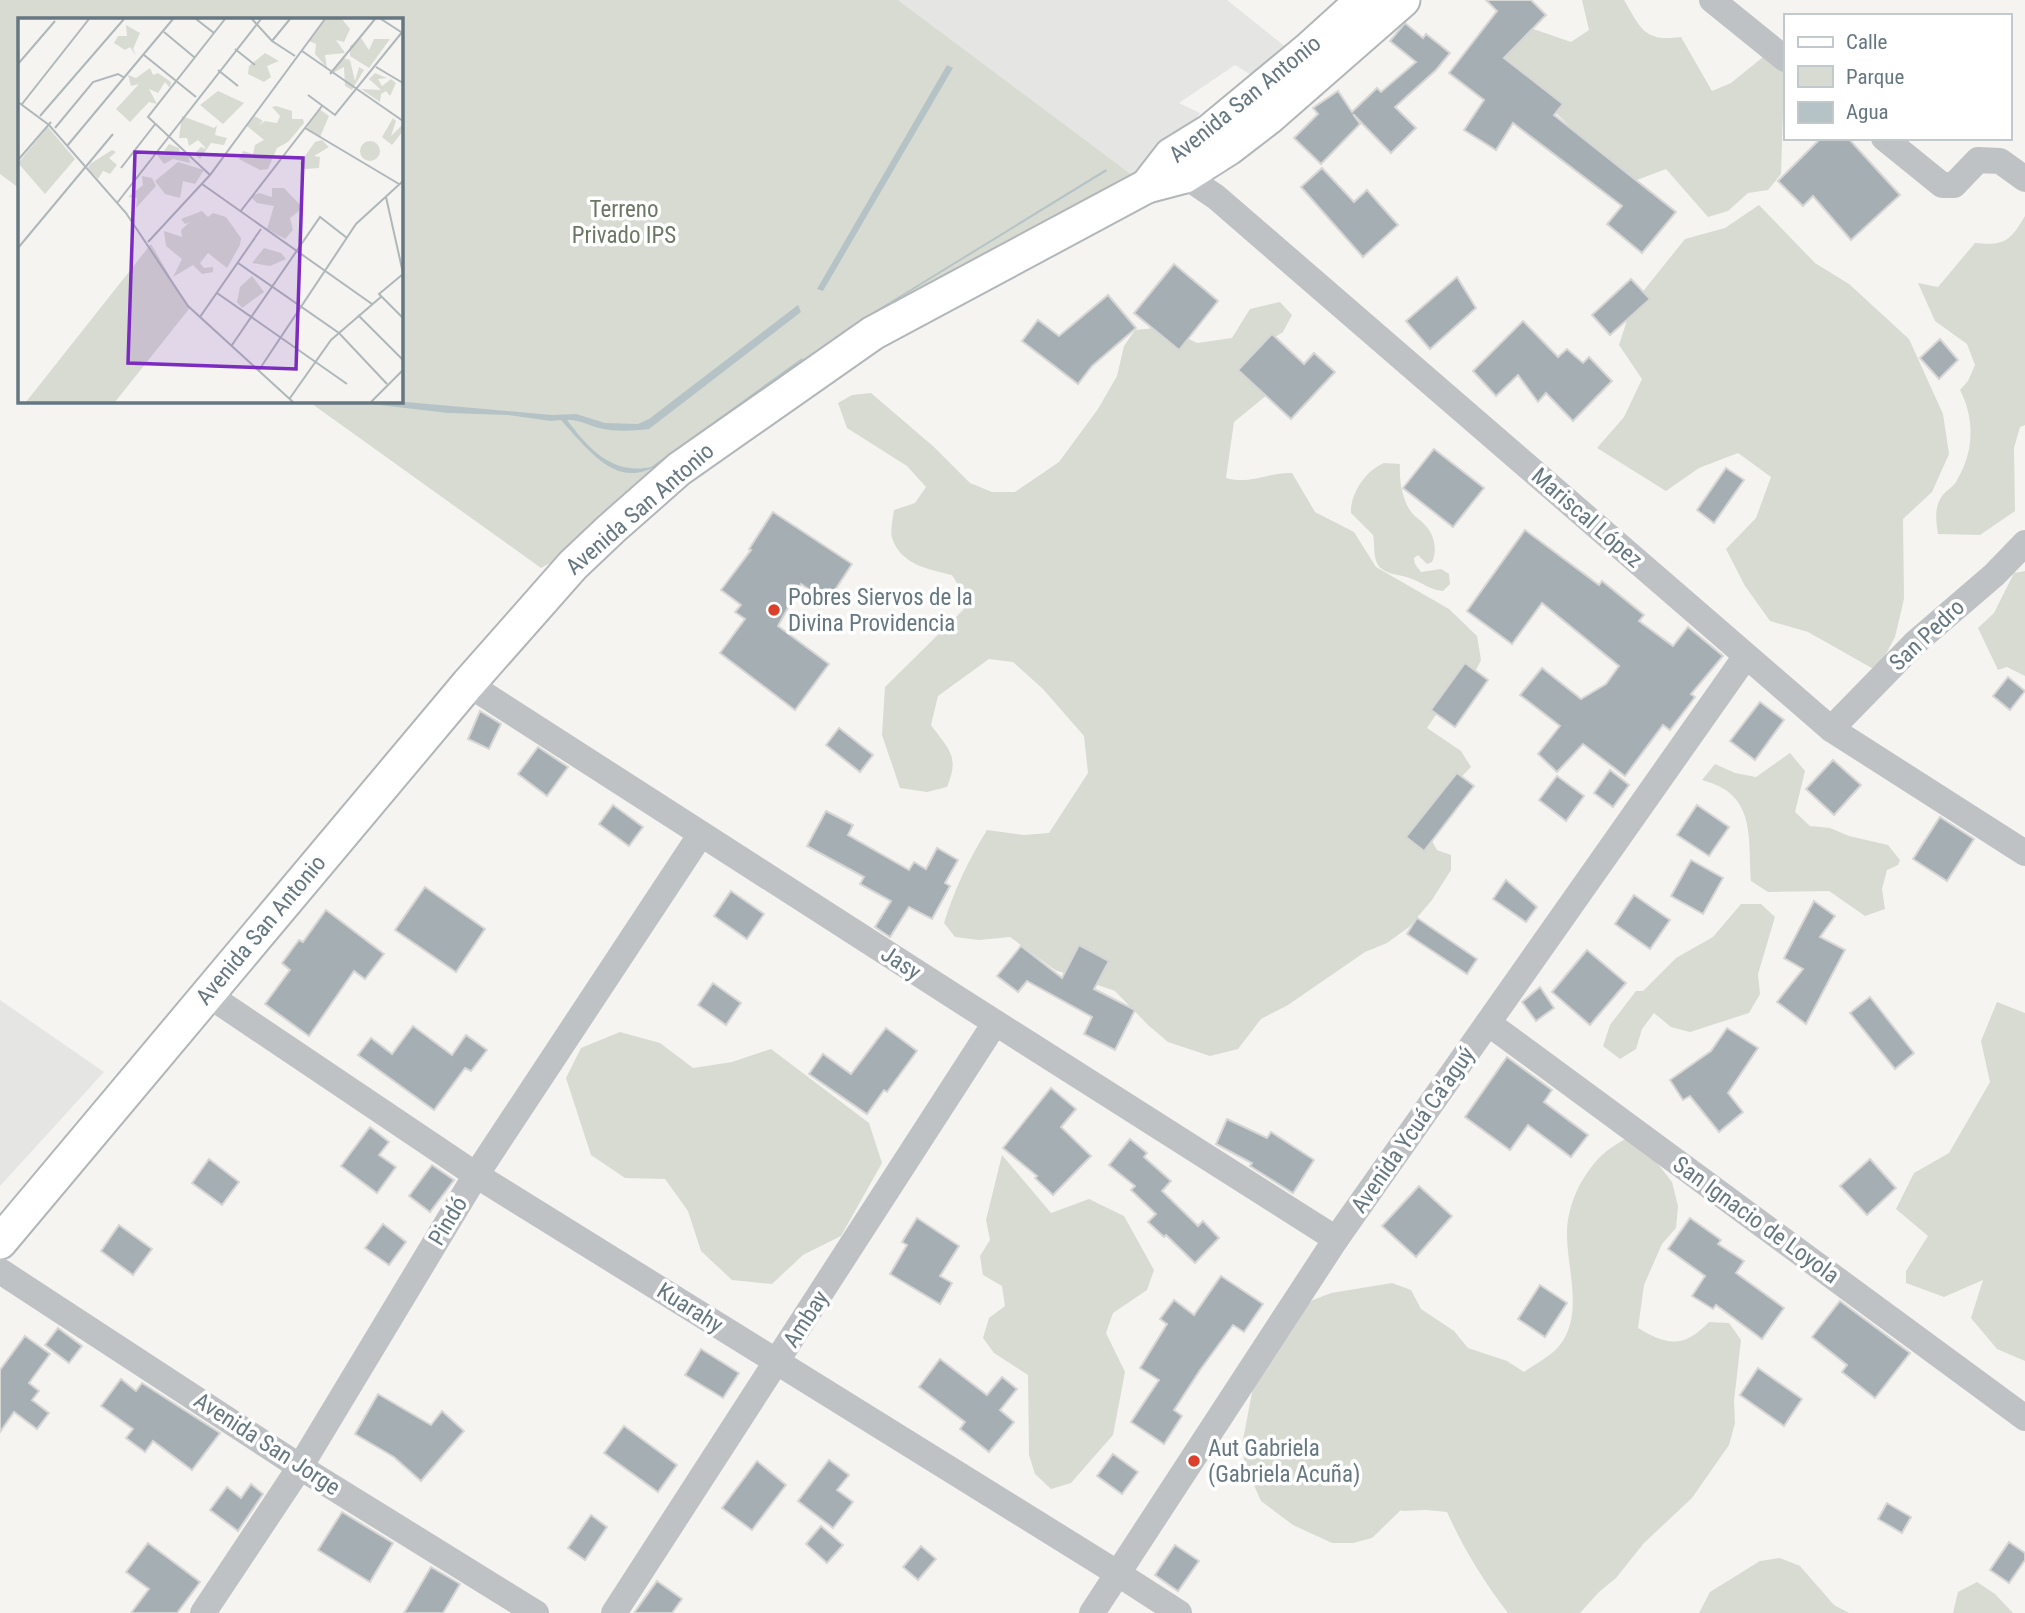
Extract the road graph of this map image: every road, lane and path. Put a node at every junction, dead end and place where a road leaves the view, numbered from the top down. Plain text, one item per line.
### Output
1 (1363, 0) edge
2 (1403, 0) edge
3 (1712, 0) edge
4 (1784, 58) edge
5 (1886, 140) edge
6 (1178, 166) junction
7 (2025, 179) edge
8 (2025, 543) edge
9 (1746, 656) junction
10 (468, 684) junction
11 (1831, 729) junction
12 (701, 834) junction
13 (2025, 853) edge
14 (207, 994) junction
15 (995, 1023) junction
16 (1488, 1023) junction
17 (475, 1175) junction
18 (1336, 1239) junction
19 (0, 1242) edge
20 (0, 1271) edge
21 (778, 1362) junction
22 (2025, 1418) edge
23 (300, 1467) junction
24 (1117, 1573) junction
25 (203, 1613) edge
26 (536, 1613) edge
27 (614, 1613) edge
28 (1092, 1613) edge
29 (1179, 1613) edge

1 - 6 main road, Avenida San Antonio
2 - 6 main road, Avenida San Antonio
3 - 4 street
5 - 7 street
6 - 9 street, Mariscal López
6 - 10 main road, Avenida San Antonio
8 - 11 street, San Pedro
9 - 11 street, Mariscal López
9 - 16 street, Avenida Ycuá Ca'aguý
10 - 12 street, Jasy
10 - 14 main road, Avenida San Antonio
11 - 13 street, Mariscal López
12 - 15 street, Jasy
12 - 17 street, Pindó
14 - 17 street, Kuarahy
14 - 19 main road, Avenida San Antonio
15 - 18 street, Jasy
15 - 21 street, Ambay
16 - 18 street, Avenida Ycuá Ca'aguý
16 - 22 street, San Ignacio de Loyola
17 - 21 street, Kuarahy
17 - 23 street, Pindó
18 - 24 street, Avenida Ycuá Ca'aguý
20 - 23 street, Avenida San Jorge
21 - 24 street, Kuarahy
21 - 27 street, Ambay
23 - 25 street, Pindó
23 - 26 street, Avenida San Jorge
24 - 28 street, Avenida Ycuá Ca'aguý
24 - 29 street, Kuarahy

